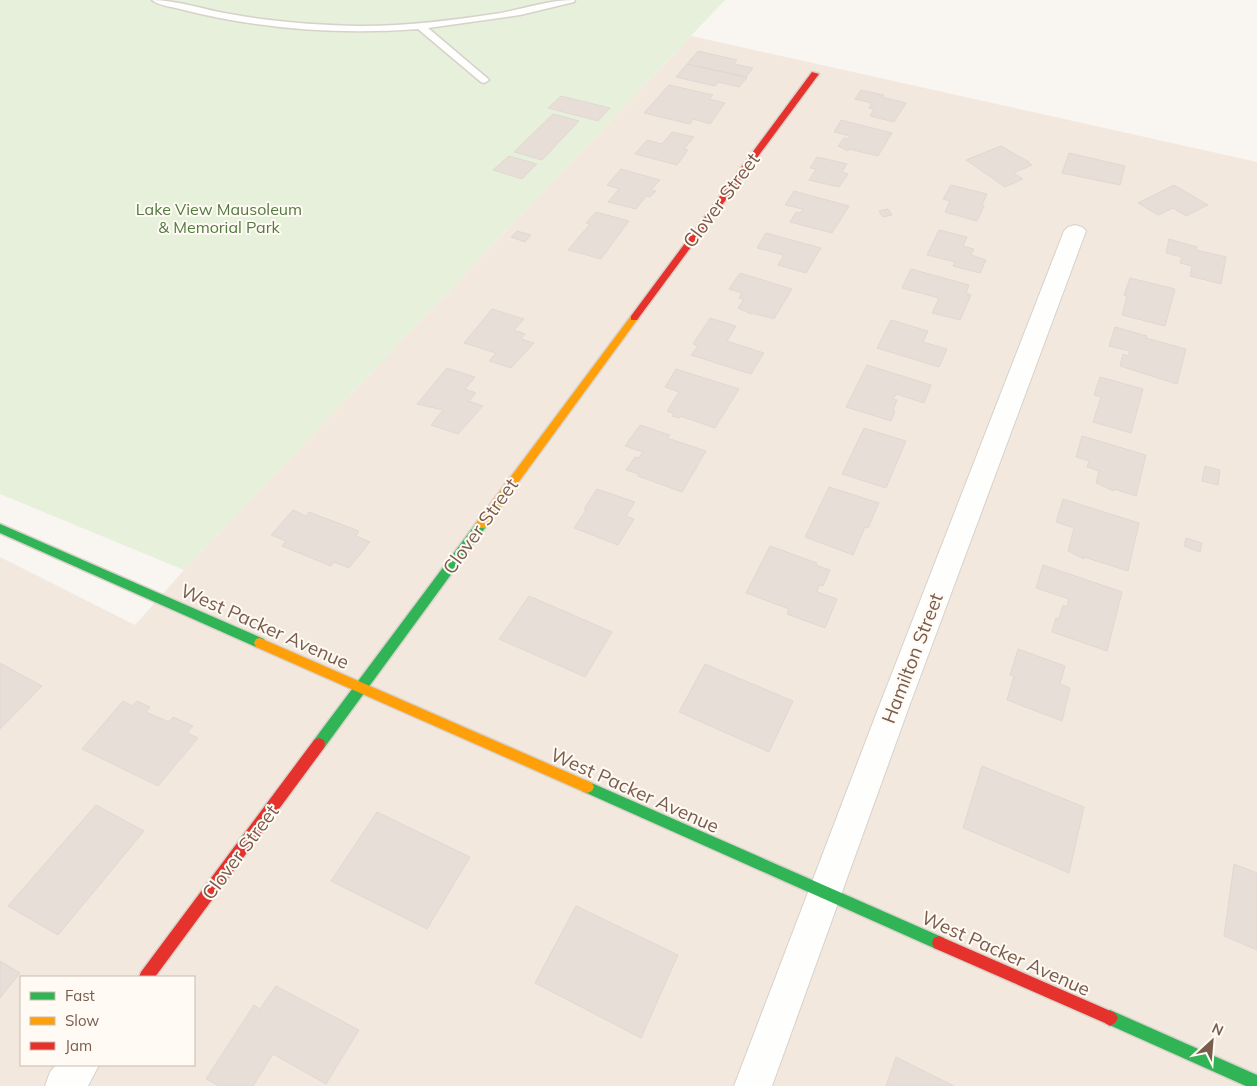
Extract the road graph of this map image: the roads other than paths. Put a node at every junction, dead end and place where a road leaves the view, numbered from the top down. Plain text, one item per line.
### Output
1 (156, 0) edge
2 (571, 0) edge
3 (420, 26) junction
4 (815, 74) dead end
5 (484, 80) dead end
6 (1075, 231) dead end
7 (0, 528) edge
8 (362, 688) junction
9 (825, 893) junction
10 (147, 976) edge
11 (79, 1066) edge
12 (1257, 1083) edge
13 (64, 1086) edge
14 (753, 1086) edge

1 - 3 lane
2 - 3 lane
3 - 5 lane
4 - 8 street, Clover Street
6 - 9 street, Hamilton Street
7 - 8 street, West Packer Avenue
8 - 9 street, West Packer Avenue
8 - 10 street, Clover Street
9 - 12 street, West Packer Avenue
9 - 14 street, Hamilton Street
11 - 13 street

